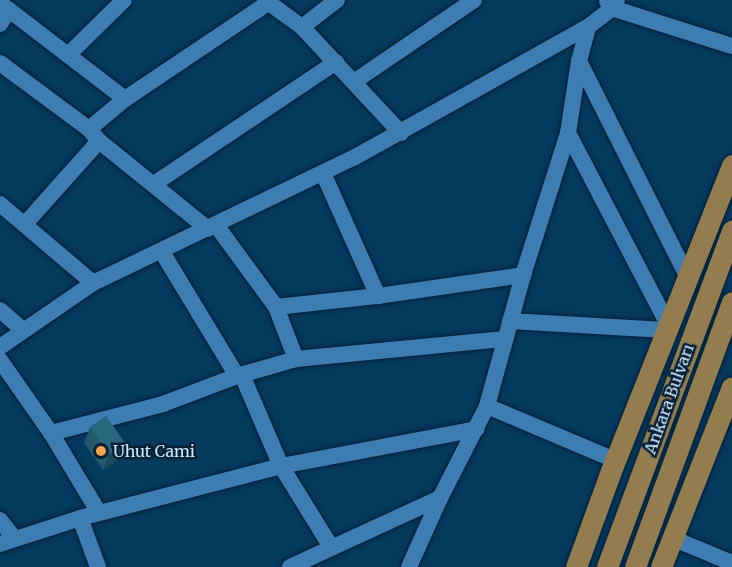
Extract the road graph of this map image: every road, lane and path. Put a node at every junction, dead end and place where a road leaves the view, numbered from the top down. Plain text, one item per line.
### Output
1 (337, 0) edge
2 (474, 0) edge
3 (266, 2) edge
4 (612, 3) edge
5 (112, 4) edge
6 (3, 12) edge
7 (302, 27) junction
8 (588, 27) junction
9 (732, 46) edge
10 (68, 55) junction
11 (336, 62) junction
12 (579, 62) junction
13 (0, 63) edge
14 (354, 81) junction
15 (125, 99) junction
16 (401, 133) junction
17 (568, 133) junction
18 (94, 135) junction
19 (732, 165) edge
20 (323, 173) junction
21 (154, 184) junction
22 (0, 204) edge
23 (25, 224) junction
24 (212, 227) junction
25 (732, 230) edge
26 (162, 252) junction
27 (523, 275) junction
28 (688, 278) junction
29 (93, 283) junction
30 (378, 296) junction
31 (732, 302) edge
32 (276, 307) junction
33 (0, 310) edge
34 (510, 321) junction
35 (667, 327) junction
36 (23, 330) junction
37 (505, 339) junction
38 (0, 347) edge
39 (296, 359) junction
40 (0, 360) edge
41 (240, 375) junction
42 (732, 387) edge
43 (487, 406) junction
44 (477, 429) junction
45 (51, 432) junction
46 (615, 460) junction
47 (281, 466) junction
48 (440, 498) junction
49 (99, 513) junction
50 (80, 518) junction
51 (0, 520) edge
52 (672, 538) junction
53 (7, 541) edge
54 (331, 547) junction
55 (732, 562) edge
56 (98, 567) edge
57 (290, 567) edge
58 (409, 567) edge
59 (576, 567) edge
60 (607, 567) edge
61 (635, 567) edge
62 (661, 567) edge

1 - 7 street
2 - 14 street
3 - 7 street
3 - 15 street
4 - 8 street
4 - 9 street
5 - 10 street
6 - 10 street
7 - 11 street
8 - 12 street
8 - 16 street
10 - 15 street
11 - 14 street
11 - 21 street
12 - 17 street
12 - 28 street
13 - 18 street
14 - 16 street
15 - 18 street
16 - 20 street
17 - 27 street
17 - 35 street
18 - 21 street
18 - 23 street
19 - 28 main road
20 - 24 street
20 - 30 street
21 - 24 street
22 - 23 street
23 - 29 street
24 - 26 street
24 - 32 street
25 - 60 main road, Ankara Bulvarı
26 - 29 street
26 - 41 street
27 - 30 street
27 - 34 street
28 - 35 main road
29 - 36 street
30 - 32 street
31 - 61 main road, Ankara Bulvarı
32 - 39 street
33 - 36 street
34 - 35 street
34 - 37 street
35 - 46 main road
36 - 38 street
37 - 39 street
37 - 43 street
39 - 41 street
40 - 45 street
41 - 45 street
41 - 47 street
42 - 52 main road
43 - 44 street
43 - 46 street
44 - 47 street
44 - 48 street
45 - 49 street
46 - 59 main road
47 - 49 street
47 - 54 street
48 - 54 street
48 - 58 street
49 - 50 street
50 - 53 street
50 - 56 street
51 - 53 street
52 - 55 street
52 - 62 main road
54 - 57 street

